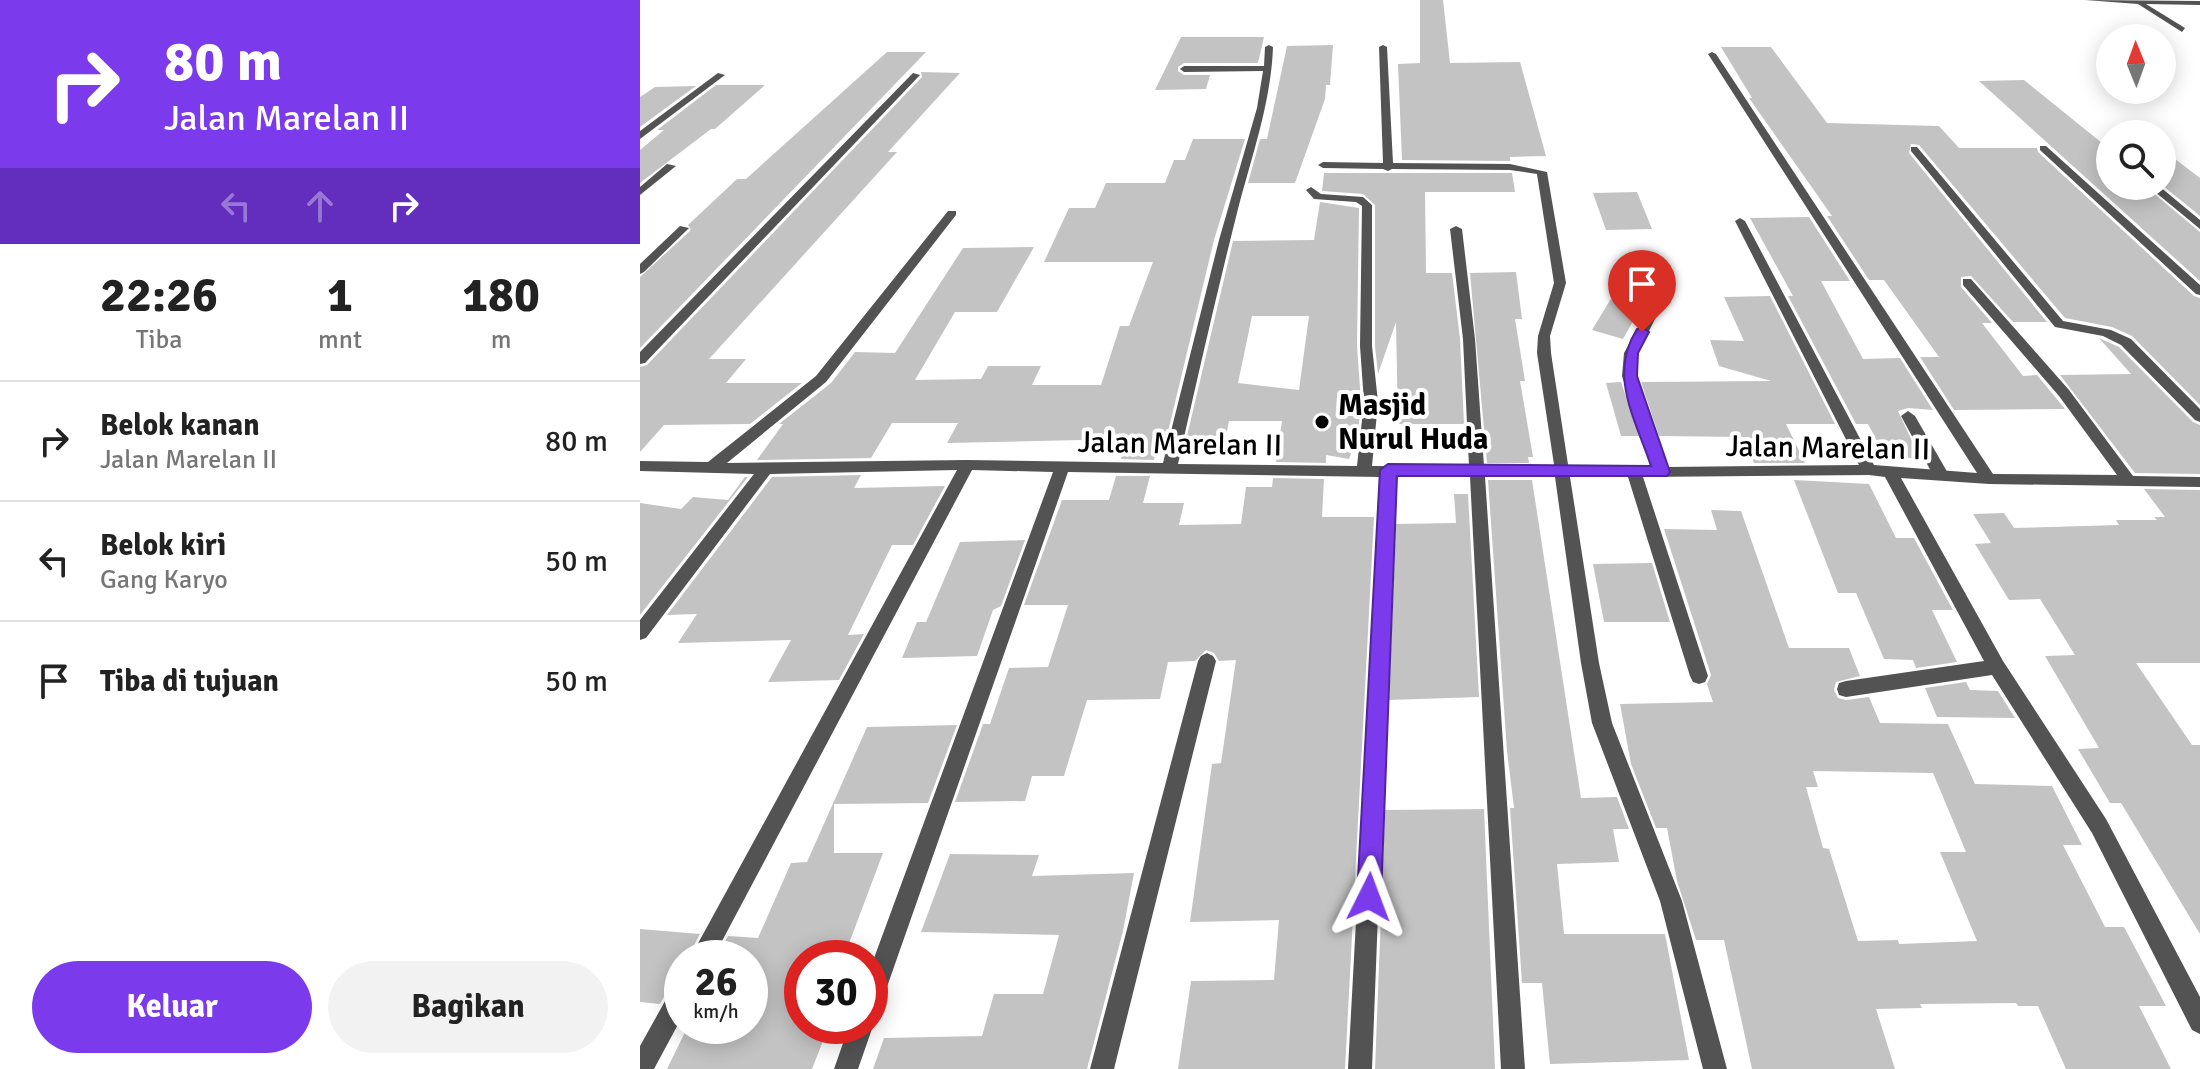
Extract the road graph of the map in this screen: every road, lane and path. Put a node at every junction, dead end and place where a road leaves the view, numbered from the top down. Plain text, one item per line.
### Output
1 (2089, 0) edge
2 (2140, 3) junction
3 (2200, 3) edge
4 (2182, 30) dead end
5 (1269, 47) dead end
6 (1383, 47) dead end
7 (1712, 54) dead end
8 (1269, 68) junction
9 (1184, 69) dead end
10 (721, 75) dead end
11 (916, 75) dead end
12 (640, 136) edge
13 (2043, 148) dead end
14 (1914, 149) dead end
15 (1323, 165) dead end
16 (671, 166) dead end
17 (1388, 168) junction
18 (1311, 190) dead end
19 (640, 192) edge
20 (2169, 200) edge
21 (952, 213) dead end
22 (1740, 221) dead end
23 (2200, 226) edge
24 (684, 228) dead end
25 (1456, 229) dead end
26 (640, 270) edge
27 (1967, 282) dead end
28 (2200, 291) edge
29 (1653, 311) dead end
30 (640, 360) edge
31 (1908, 416) dead end
32 (2200, 417) edge
33 (967, 465) junction
34 (640, 466) edge
35 (713, 466) junction
36 (1062, 468) junction
37 (766, 469) junction
38 (1169, 469) junction
39 (1364, 470) junction
40 (1388, 470) junction
41 (1478, 470) junction
42 (1869, 470) junction
43 (1562, 471) junction
44 (1890, 471) junction
45 (1634, 472) junction
46 (1661, 472) junction
47 (1941, 475) junction
48 (1989, 479) junction
49 (2130, 482) junction
50 (2194, 482) edge
51 (2200, 498) edge
52 (640, 633) edge
53 (1207, 661) dead end
54 (1997, 667) junction
55 (1699, 676) dead end
56 (1846, 689) dead end
57 (711, 940) edge
58 (888, 951) edge
59 (2200, 1022) edge
60 (664, 1026) edge
61 (855, 1044) edge
62 (641, 1069) edge
63 (846, 1069) edge
64 (1102, 1069) edge
65 (1360, 1069) edge
66 (1513, 1069) edge
67 (1715, 1069) edge

1 - 2 street
2 - 3 street
2 - 4 street
5 - 8 street
6 - 17 street
7 - 48 street
8 - 9 street
8 - 38 street
10 - 12 street
11 - 30 street
13 - 28 street
14 - 32 street
15 - 17 street
16 - 19 street
17 - 43 street
18 - 39 street
20 - 23 street
21 - 35 street
22 - 42 street
24 - 26 street
25 - 41 street
27 - 49 street
29 - 46 street
31 - 47 street
33 - 36 street, Jalan Marelan II
33 - 37 street, Jalan Marelan II
33 - 57 street
34 - 35 street, Jalan Marelan II
35 - 37 street, Jalan Marelan II
36 - 38 street, Jalan Marelan II
36 - 58 street
37 - 52 street
38 - 39 street, Jalan Marelan II
39 - 40 street, Jalan Marelan II
40 - 41 street, Jalan Marelan II
40 - 65 street
41 - 43 street, Jalan Marelan II
41 - 66 street
42 - 44 street, Jalan Marelan II
42 - 46 street, Jalan Marelan II
43 - 45 street, Jalan Marelan II
43 - 67 street
44 - 47 street, Jalan Marelan II
44 - 54 street
45 - 46 street, Jalan Marelan II
45 - 55 street
47 - 48 street, Jalan Marelan II
48 - 49 street, Jalan Marelan II
49 - 50 street, Jalan Marelan II
50 - 51 street
53 - 64 street
54 - 56 street
54 - 59 street
60 - 62 street
61 - 63 street

